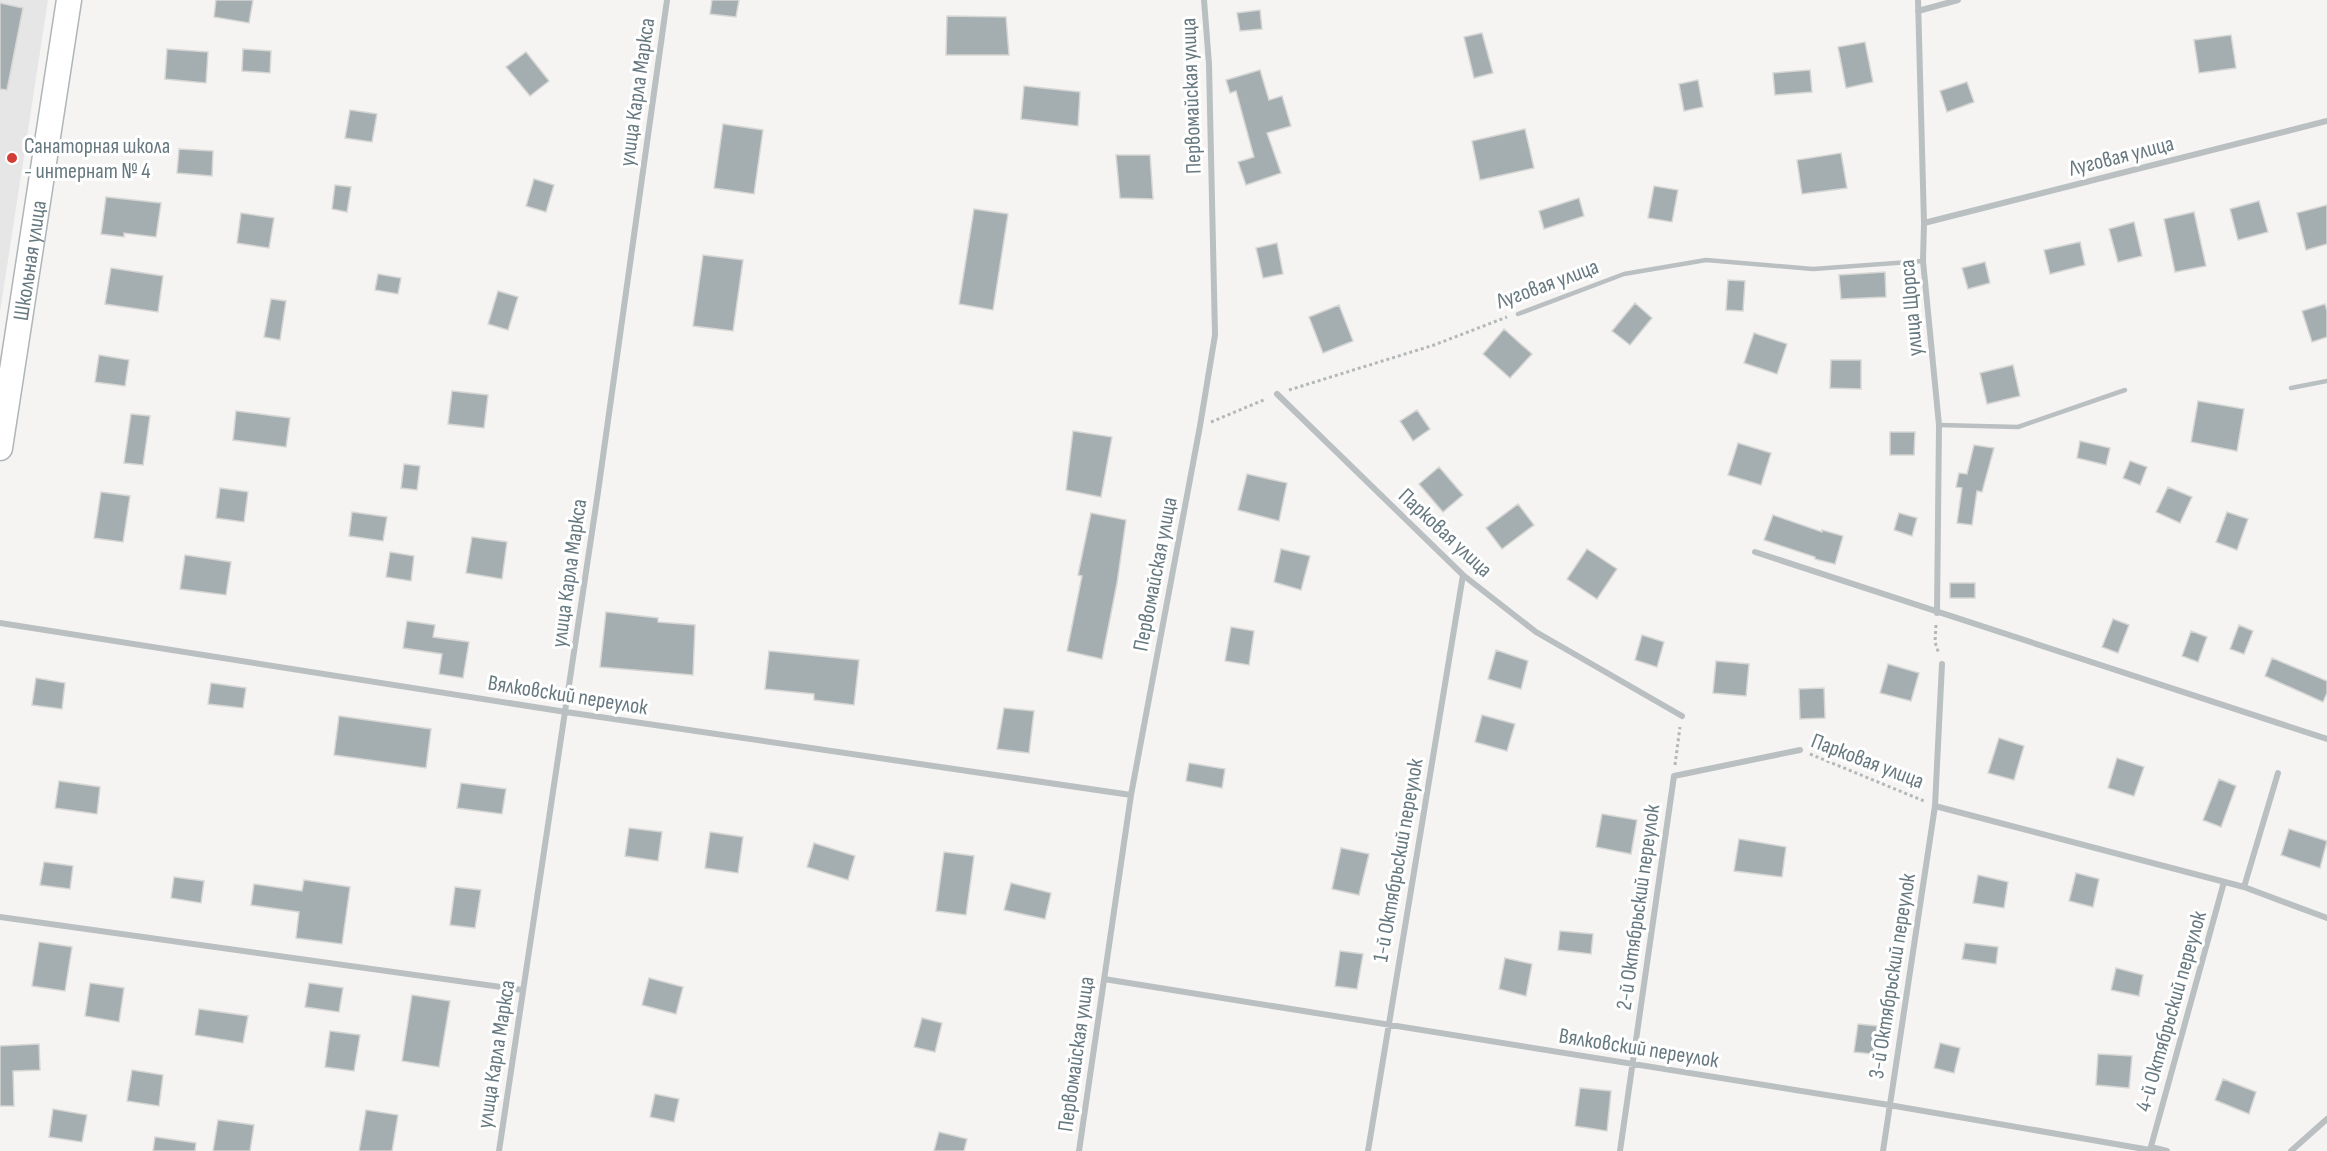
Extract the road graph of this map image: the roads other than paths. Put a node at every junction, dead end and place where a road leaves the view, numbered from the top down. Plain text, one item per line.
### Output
1 (69, 0) edge
2 (667, 0) edge
3 (1204, 0) edge
4 (1918, 0) edge
5 (1958, 0) edge
6 (1918, 11) junction
7 (2327, 121) edge
8 (1924, 223) junction
9 (1923, 261) junction
10 (1518, 314) road end
11 (2327, 381) edge
12 (2291, 388) dead end
13 (2126, 390) dead end
14 (1276, 394) road end
15 (1939, 425) junction
16 (0, 448) edge
17 (1755, 552) dead end
18 (1463, 575) junction
19 (1937, 613) junction
20 (0, 623) edge
21 (1942, 664) road end
22 (566, 712) junction
23 (1682, 716) road end
24 (2327, 739) edge
25 (1800, 750) road end
26 (2278, 773) dead end
27 (1674, 776) joint
28 (1131, 795) junction
29 (1935, 806) junction
30 (2224, 882) junction
31 (2244, 887) junction
32 (0, 917) edge
33 (2327, 918) edge
34 (1104, 979) junction
35 (523, 990) junction
36 (1387, 1025) junction
37 (1632, 1064) junction
38 (1890, 1105) junction
39 (2327, 1119) edge
40 (2150, 1150) edge
41 (499, 1151) edge
42 (1079, 1151) edge
43 (1368, 1151) edge
44 (1620, 1151) edge
45 (1883, 1151) edge
46 (2167, 1151) edge
47 (2291, 1151) edge

1 - 16 main road, Школьная улица
2 - 22 street, улица Карла Маркса
3 - 28 street, Первомайская улица
4 - 6 street, улица Щорса
5 - 6 street
6 - 8 street, улица Щорса
7 - 8 street, Луговая улица
8 - 9 street, улица Щорса
9 - 10 lane, Луговая улица
9 - 15 street, улица Щорса
11 - 12 lane
13 - 15 lane
14 - 18 street, Парковая улица
15 - 19 street, улица Щорса
17 - 19 street
18 - 23 street, Парковая улица
18 - 36 street, 1-й Октябрьский переулок
19 - 24 street
20 - 22 street, Вялковский переулок
21 - 29 street, 3-й Октябрьский переулок
22 - 28 street, Вялковский переулок
22 - 35 street, улица Карла Маркса
25 - 27 street, Парковая улица
26 - 31 street
27 - 37 street, 2-й Октябрьский переулок
28 - 34 street, Первомайская улица
29 - 30 street, Парковая улица
29 - 38 street, 3-й Октябрьский переулок
30 - 31 street, Парковая улица
30 - 40 street, 4-й Октябрьский переулок
31 - 33 street, Парковая улица
32 - 35 street
34 - 36 street, Вялковский переулок
34 - 42 street, Первомайская улица
35 - 41 street, улица Карла Маркса
36 - 37 street, Вялковский переулок
36 - 43 street, 1-й Октябрьский переулок
37 - 38 street, Вялковский переулок
37 - 44 street, 2-й Октябрьский переулок
38 - 40 street, Вялковский переулок
38 - 45 street, 3-й Октябрьский переулок
39 - 47 street
40 - 46 street, Вялковский переулок

